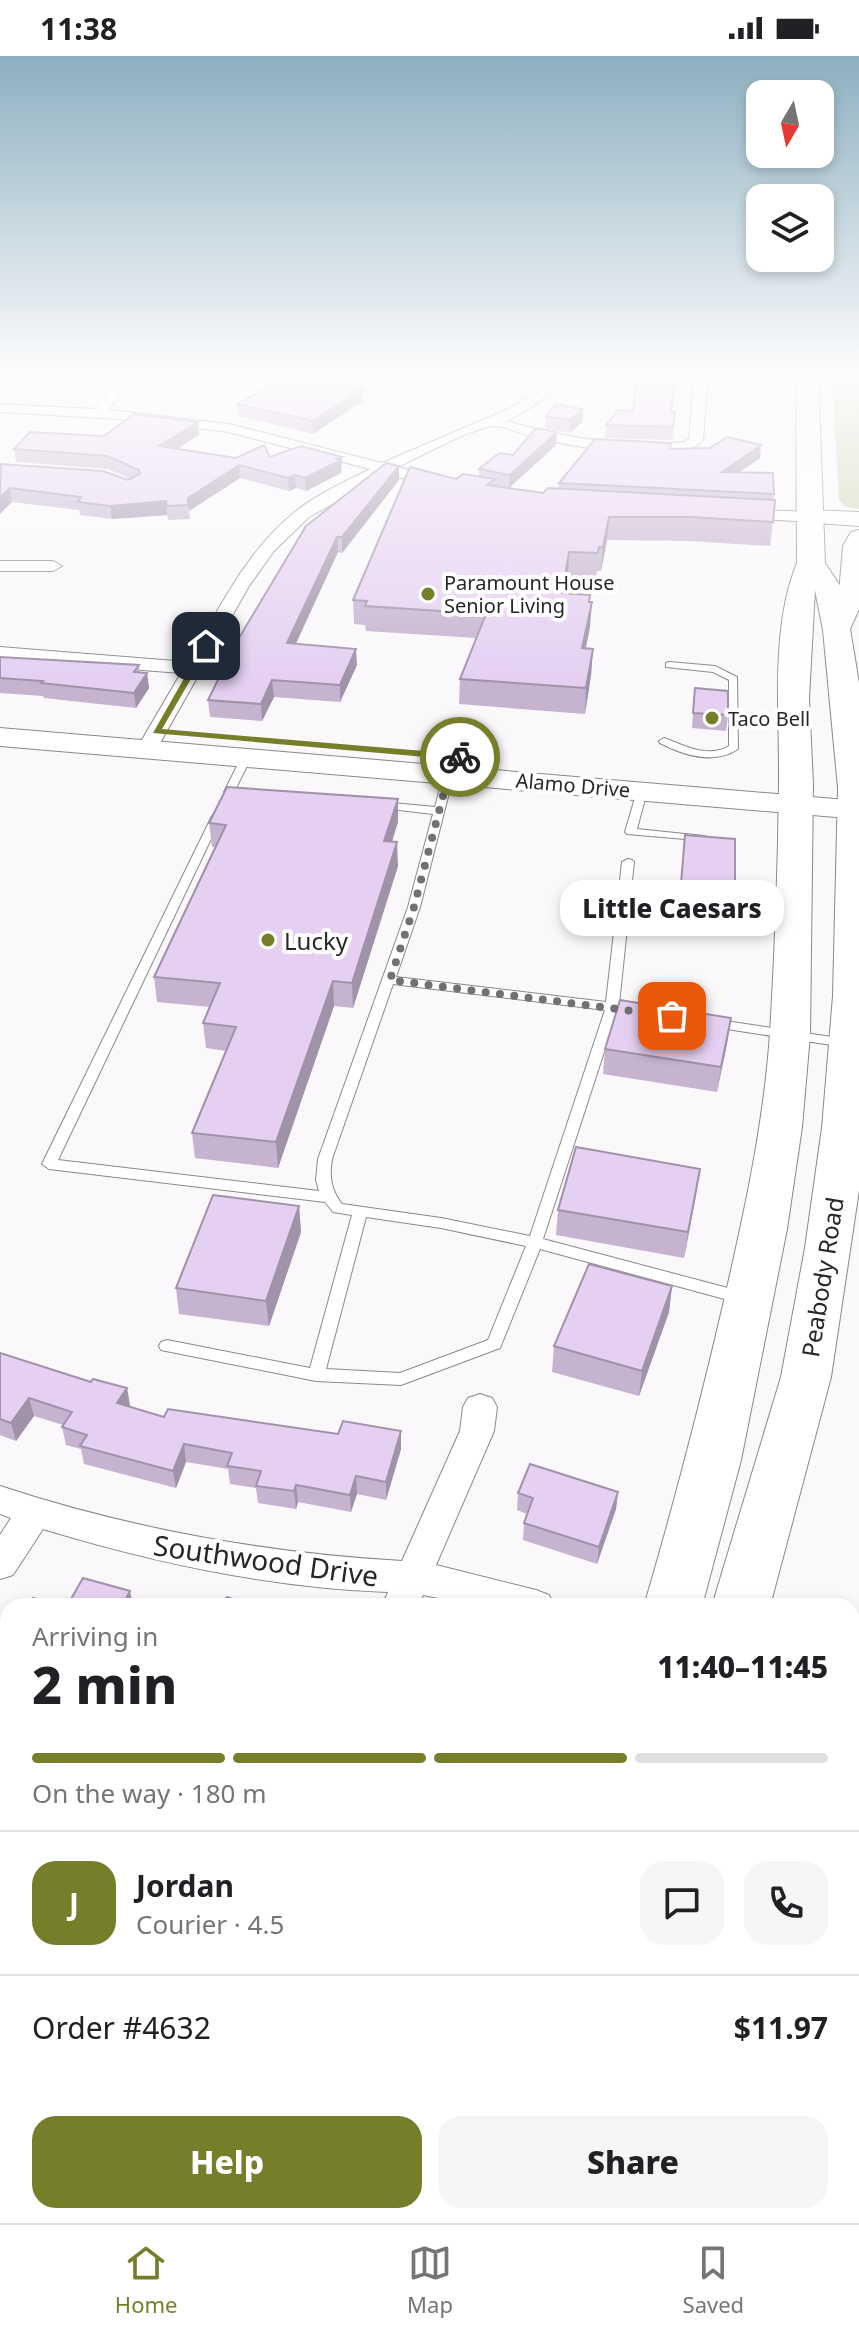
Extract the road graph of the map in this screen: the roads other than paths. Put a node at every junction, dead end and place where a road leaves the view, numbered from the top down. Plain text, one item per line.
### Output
1 (372, 476) edge
2 (414, 476) edge
3 (810, 476) edge
4 (456, 487) edge
5 (718, 513) edge
6 (811, 517) junction
7 (859, 519) edge
8 (859, 537) edge
9 (811, 563) junction
10 (0, 566) edge
11 (53, 566) dead end
12 (838, 630) junction
13 (0, 653) edge
14 (669, 665) dead end
15 (194, 668) junction
16 (0, 718) edge
17 (0, 737) edge
18 (151, 740) junction
19 (664, 741) dead end
20 (246, 758) junction
21 (455, 764) junction
22 (642, 791) junction
23 (229, 792) junction
24 (244, 793) edge
25 (795, 794) junction
26 (857, 799) edge
27 (364, 804) edge
28 (439, 811) junction
29 (713, 840) edge
30 (628, 862) dead end
31 (856, 922) edge
32 (390, 980) junction
33 (612, 1007) junction
34 (642, 1012) edge
35 (702, 1021) edge
36 (790, 1035) junction
37 (850, 1043) junction
38 (328, 1197) junction
39 (360, 1211) junction
40 (535, 1242) junction
41 (749, 1299) junction
42 (167, 1346) dead end
43 (316, 1375) junction
44 (480, 1407) dead end
45 (0, 1500) edge
46 (35, 1512) junction
47 (0, 1564) edge
48 (407, 1592) edge
49 (509, 1598) edge
50 (675, 1598) edge
51 (743, 1598) edge

1 - 15 street
2 - 4 street
3 - 6 main road
5 - 6 street
6 - 7 main road
6 - 9 main road
8 - 12 main road
9 - 12 main road, Peabody Road
9 - 25 main road
10 - 11 street
12 - 26 main road, Peabody Road
13 - 15 street
14 - 19 lane
15 - 18 street
16 - 18 main road, Alamo Drive
17 - 18 main road, Alamo Drive
18 - 20 main road, Alamo Drive
18 - 21 main road, Alamo Drive
20 - 21 main road, Alamo Drive
20 - 23 lane
21 - 22 main road, Alamo Drive
21 - 25 main road, Alamo Drive
21 - 28 lane
22 - 25 main road, Alamo Drive
22 - 29 lane
23 - 24 lane
23 - 38 lane
25 - 26 main road, Alamo Drive
25 - 36 main road
26 - 31 main road, Peabody Road
27 - 28 lane
28 - 32 lane
30 - 33 lane
31 - 37 main road, Peabody Road
32 - 33 lane
32 - 38 lane
33 - 34 lane
33 - 40 lane
35 - 36 lane
36 - 37 lane
36 - 41 main road
37 - 51 main road, Peabody Road
38 - 39 lane
39 - 40 lane
39 - 43 lane
40 - 41 lane
40 - 43 lane
41 - 50 main road
42 - 43 lane
44 - 48 street
45 - 46 street, Southwood Drive
46 - 47 street
46 - 48 street, Southwood Drive
48 - 49 street, Southwood Drive

